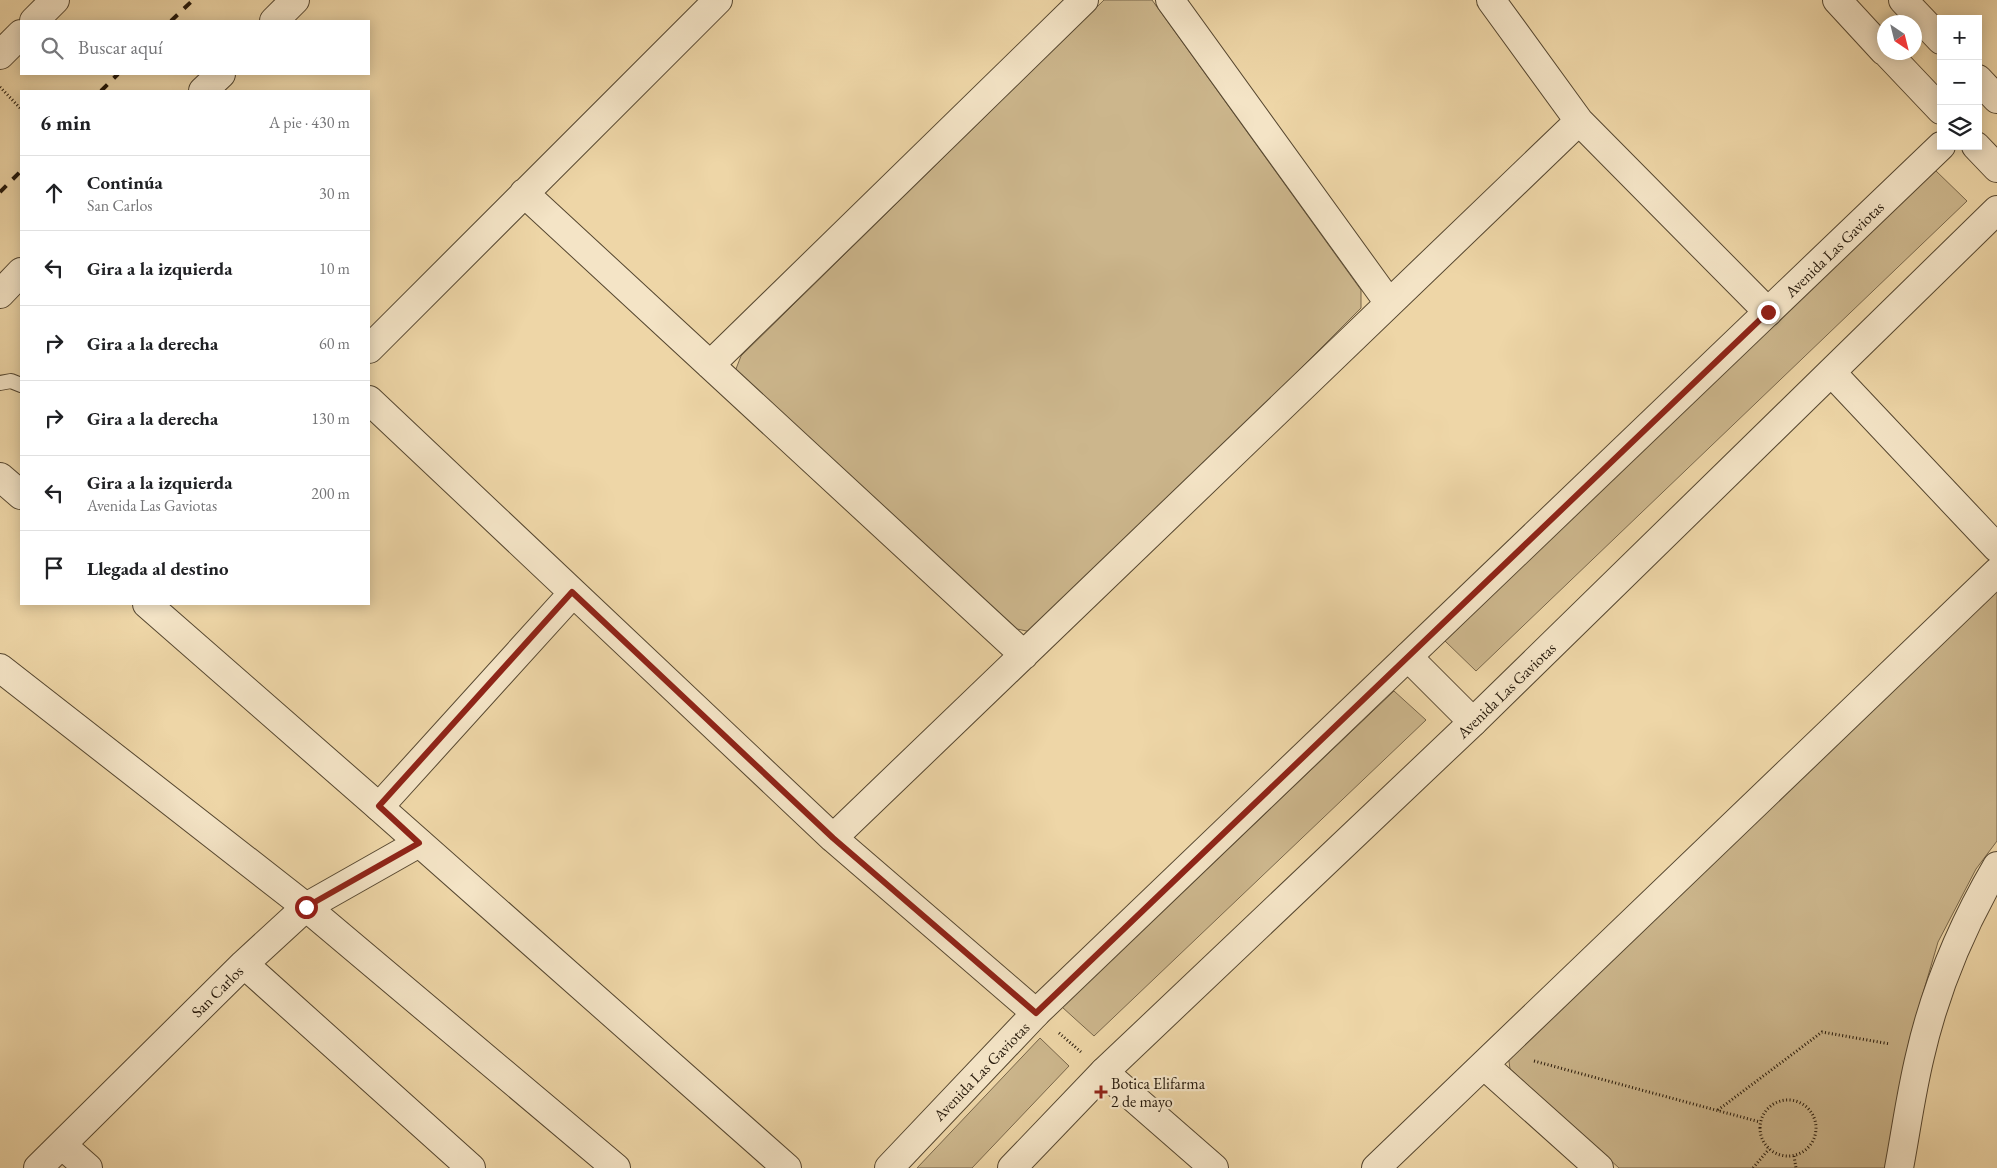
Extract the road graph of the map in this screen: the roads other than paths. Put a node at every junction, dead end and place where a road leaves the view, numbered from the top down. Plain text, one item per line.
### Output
1 (55, 0) edge
2 (295, 0) edge
3 (718, 0) edge
4 (1084, 0) edge
5 (1170, 0) edge
6 (1491, 0) edge
7 (1837, 0) edge
8 (1903, 0) edge
9 (35, 20) edge
10 (275, 20) edge
11 (20, 35) edge
12 (1937, 36) edge
13 (1877, 43) edge
14 (0, 55) edge
15 (1893, 60) edge
16 (220, 75) edge
17 (204, 90) edge
18 (1937, 106) edge
19 (1579, 121) junction
20 (1937, 150) edge
21 (1980, 150) edge
22 (1997, 168) edge
23 (524, 194) junction
24 (1997, 210) edge
25 (20, 273) edge
26 (0, 294) edge
27 (1389, 303) junction
28 (1768, 312) junction
29 (370, 348) edge
30 (710, 365) junction
31 (1832, 373) junction
32 (0, 382) edge
33 (20, 384) edge
34 (370, 401) edge
35 (0, 477) edge
36 (20, 494) edge
37 (1997, 548) edge
38 (1997, 572) edge
39 (572, 592) junction
40 (148, 605) edge
41 (1024, 655) junction
42 (1408, 657) junction
43 (0, 668) edge
44 (1473, 722) junction
45 (379, 806) junction
46 (833, 838) junction
47 (419, 843) junction
48 (1997, 866) edge
49 (306, 907) junction
50 (244, 964) junction
51 (1036, 1013) junction
52 (1484, 1065) junction
53 (1104, 1072) junction
54 (62, 1144) junction
55 (38, 1168) edge
56 (88, 1168) edge
57 (471, 1168) edge
58 (616, 1168) edge
59 (787, 1168) edge
60 (889, 1168) edge
61 (1012, 1168) edge
62 (1214, 1168) edge
63 (1376, 1168) edge
64 (1599, 1168) edge
65 (1899, 1168) edge

1 - 9 street
2 - 10 street
3 - 23 street
4 - 30 street
5 - 27 street
6 - 19 street
7 - 13 street
8 - 12 street
11 - 14 street
15 - 18 street
16 - 17 street
19 - 27 street
19 - 28 street
20 - 28 street, Avenida Las Gaviotas
21 - 22 street
23 - 29 street
23 - 30 street
24 - 31 street, Avenida Las Gaviotas
25 - 26 street
27 - 41 street
28 - 42 street, Avenida Las Gaviotas
30 - 41 street
31 - 37 street
31 - 44 street, Avenida Las Gaviotas
32 - 33 lane
34 - 39 street
35 - 36 street
38 - 52 street
39 - 45 street
39 - 46 street
40 - 45 street
41 - 46 street
42 - 44 street
42 - 51 street, Avenida Las Gaviotas
43 - 49 street
44 - 53 street, Avenida Las Gaviotas
45 - 47 street
46 - 51 street
47 - 49 street, San Carlos
47 - 59 street
48 - 65 street
49 - 50 street, San Carlos
49 - 58 street
50 - 54 street, San Carlos
50 - 57 street
51 - 60 street, Avenida Las Gaviotas
52 - 63 street
52 - 64 street
53 - 61 street, Avenida Las Gaviotas
53 - 62 street
54 - 55 street, San Carlos
54 - 56 street

